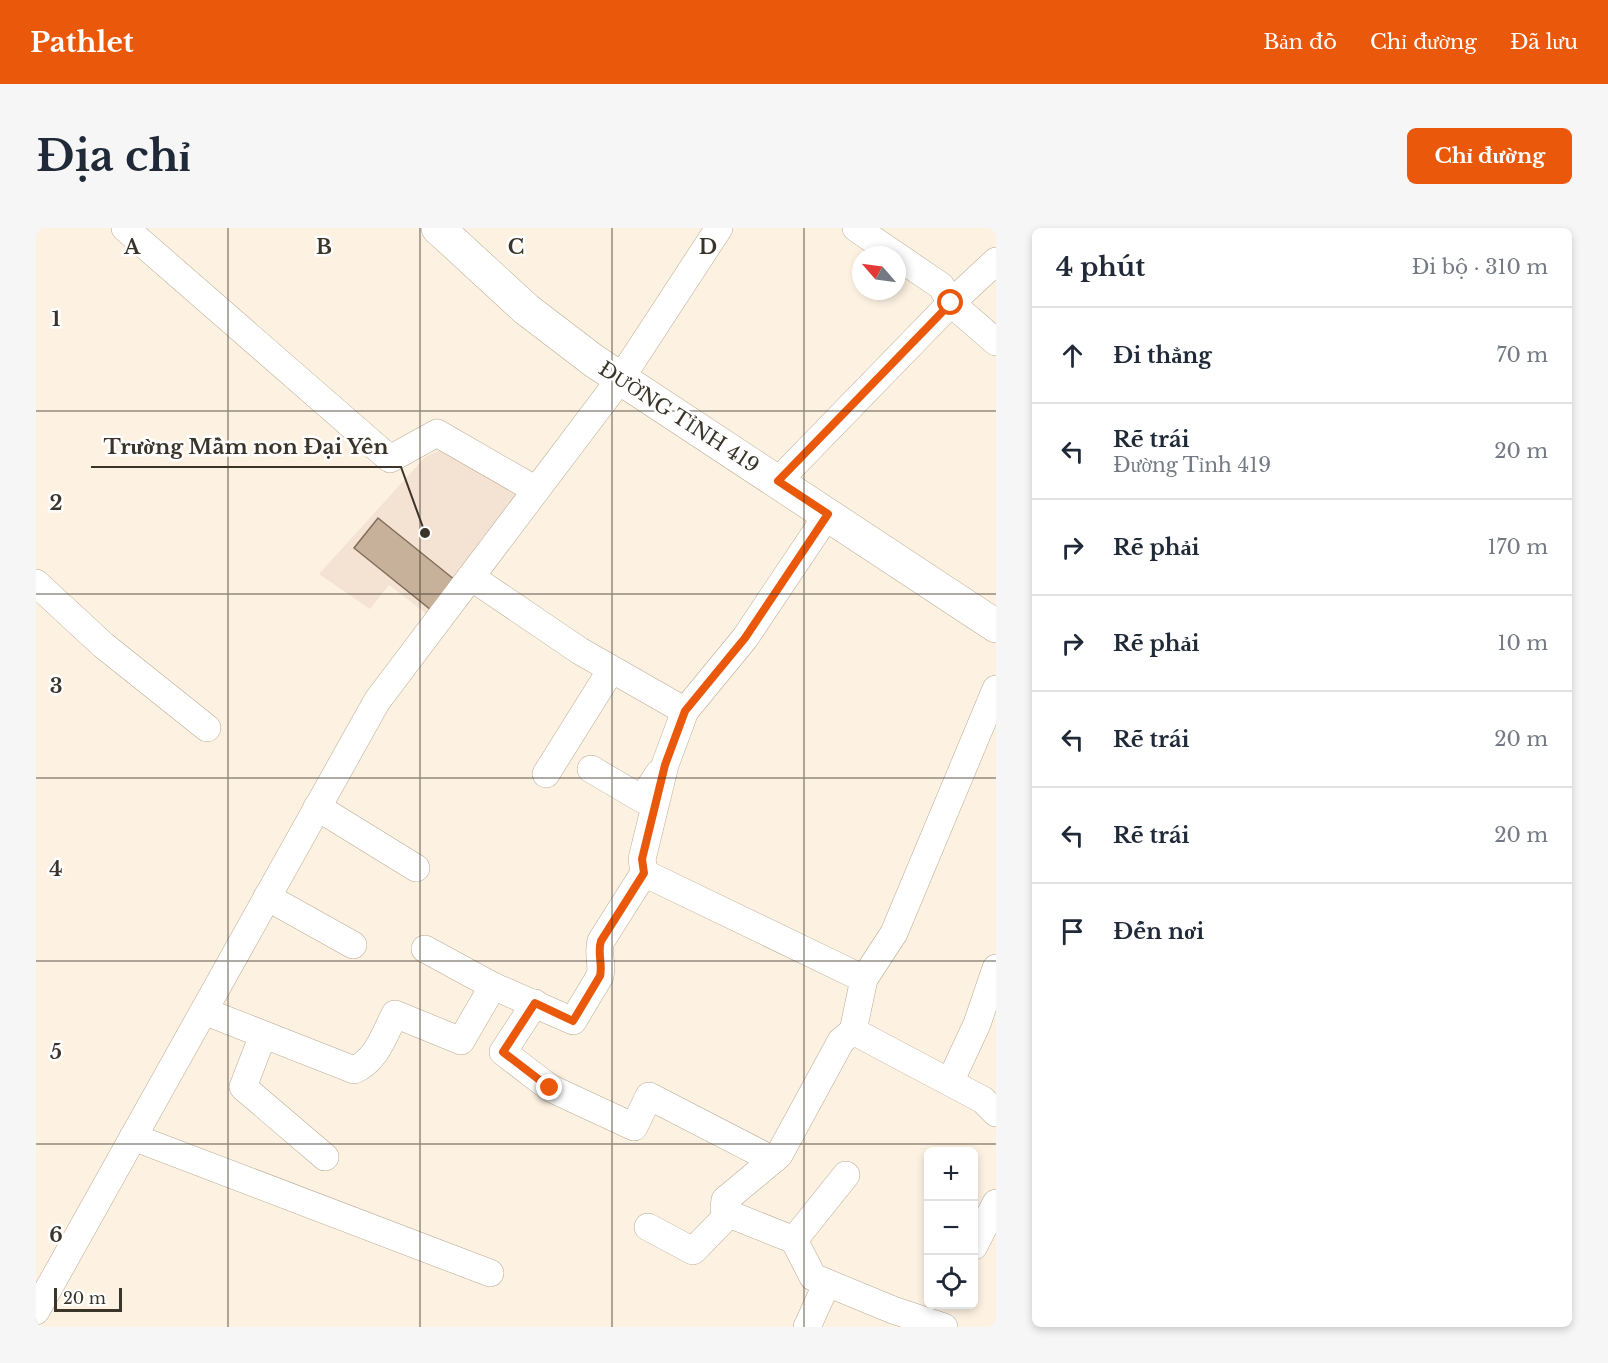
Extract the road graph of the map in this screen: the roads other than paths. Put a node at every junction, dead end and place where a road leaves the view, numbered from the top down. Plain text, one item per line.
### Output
1 (126, 228) edge
2 (438, 228) edge
3 (719, 228) edge
4 (872, 232) edge
5 (996, 261) edge
6 (951, 303) junction
7 (996, 342) edge
8 (621, 378) junction
9 (778, 481) junction
10 (536, 490) junction
11 (828, 514) junction
12 (471, 577) junction
13 (36, 583) edge
14 (996, 626) edge
15 (611, 669) junction
16 (996, 689) edge
17 (685, 711) junction
18 (207, 728) dead end
19 (665, 765) junction
20 (591, 769) dead end
21 (546, 774) dead end
22 (317, 807) junction
23 (416, 868) dead end
24 (644, 873) junction
25 (267, 897) junction
26 (353, 945) dead end
27 (425, 949) dead end
28 (996, 968) edge
29 (864, 979) junction
30 (493, 986) junction
31 (535, 1003) junction
32 (204, 1011) junction
33 (853, 1031) junction
34 (263, 1035) junction
35 (950, 1082) junction
36 (996, 1113) edge
37 (133, 1137) junction
38 (325, 1158) dead end
39 (773, 1160) junction
40 (846, 1176) dead end
41 (996, 1203) edge
42 (729, 1214) junction
43 (648, 1227) dead end
44 (978, 1238) edge
45 (794, 1240) junction
46 (490, 1274) dead end
47 (827, 1283) junction
48 (36, 1311) edge
49 (940, 1318) edge
50 (807, 1327) edge

1 - 10 street
2 - 8 main road, ĐƯỜNG TỈNH 419
3 - 8 street
4 - 6 street
5 - 6 street
6 - 7 street
6 - 9 street
8 - 9 main road, ĐƯỜNG TỈNH 419
8 - 10 street
9 - 11 main road, ĐƯỜNG TỈNH 419
10 - 12 street
11 - 14 main road, ĐƯỜNG TỈNH 419
11 - 17 street
12 - 15 street
12 - 22 street
13 - 18 street
15 - 17 street
15 - 21 street
16 - 29 street
17 - 19 street
19 - 20 street
19 - 24 street
22 - 23 street
22 - 25 street
24 - 29 street
24 - 31 street
25 - 26 street
25 - 32 street
27 - 30 street
28 - 35 street
29 - 33 street
30 - 31 street
30 - 34 street
31 - 39 street
32 - 34 street
32 - 37 street
33 - 35 street
33 - 39 street
34 - 38 street
35 - 36 street
37 - 46 street
37 - 48 street
39 - 42 street
40 - 45 street
41 - 44 street
42 - 43 street
42 - 45 street
45 - 47 street
47 - 49 street
47 - 50 street

